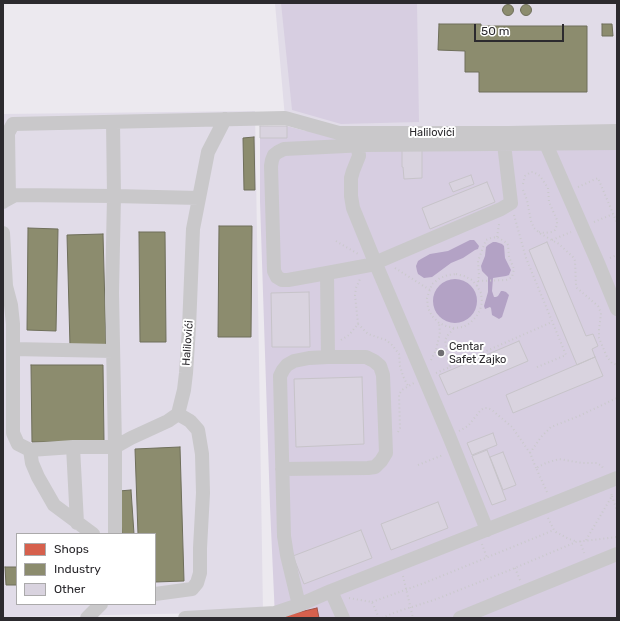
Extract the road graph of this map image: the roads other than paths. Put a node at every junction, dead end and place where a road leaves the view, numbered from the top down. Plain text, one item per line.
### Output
1 (225, 119) junction
2 (113, 122) junction
3 (617, 131) edge
4 (617, 143) edge
5 (504, 144) junction
6 (546, 144) junction
7 (358, 145) junction
8 (114, 196) junction
9 (199, 198) junction
10 (6, 201) edge
11 (3, 233) edge
12 (377, 262) junction
13 (327, 273) junction
14 (617, 309) edge
15 (13, 349) junction
16 (113, 351) junction
17 (328, 351) junction
18 (178, 414) junction
19 (73, 447) junction
20 (115, 447) junction
21 (30, 450) junction
22 (282, 469) junction
23 (612, 480) edge
24 (77, 523) junction
25 (486, 530) junction
26 (92, 533) edge
27 (114, 533) edge
28 (617, 554) edge
29 (332, 593) junction
30 (156, 594) edge
31 (100, 605) edge
32 (300, 605) junction
33 (87, 618) edge
34 (185, 618) edge
35 (343, 618) edge
36 (460, 618) edge

1 - 2 street, Halilovići
1 - 3 street, Halilovići
1 - 9 street, Halilovići
2 - 8 street
2 - 10 street, Halilovići
4 - 6 street
5 - 6 street
5 - 7 street
5 - 12 street
6 - 14 street
7 - 12 street
7 - 13 street
8 - 9 street
8 - 10 street
8 - 16 street
9 - 18 street, Halilovići
11 - 15 street
12 - 13 street
12 - 25 street
13 - 17 street
15 - 16 street
15 - 21 street
16 - 20 street
17 - 22 street
17 - 22 street
18 - 20 street
18 - 30 street
19 - 20 street
19 - 21 street
19 - 24 street
20 - 27 street
21 - 24 street
22 - 32 street
23 - 25 street
24 - 26 street
25 - 29 street
28 - 36 street
29 - 32 street
29 - 35 street
31 - 33 street
32 - 34 street

